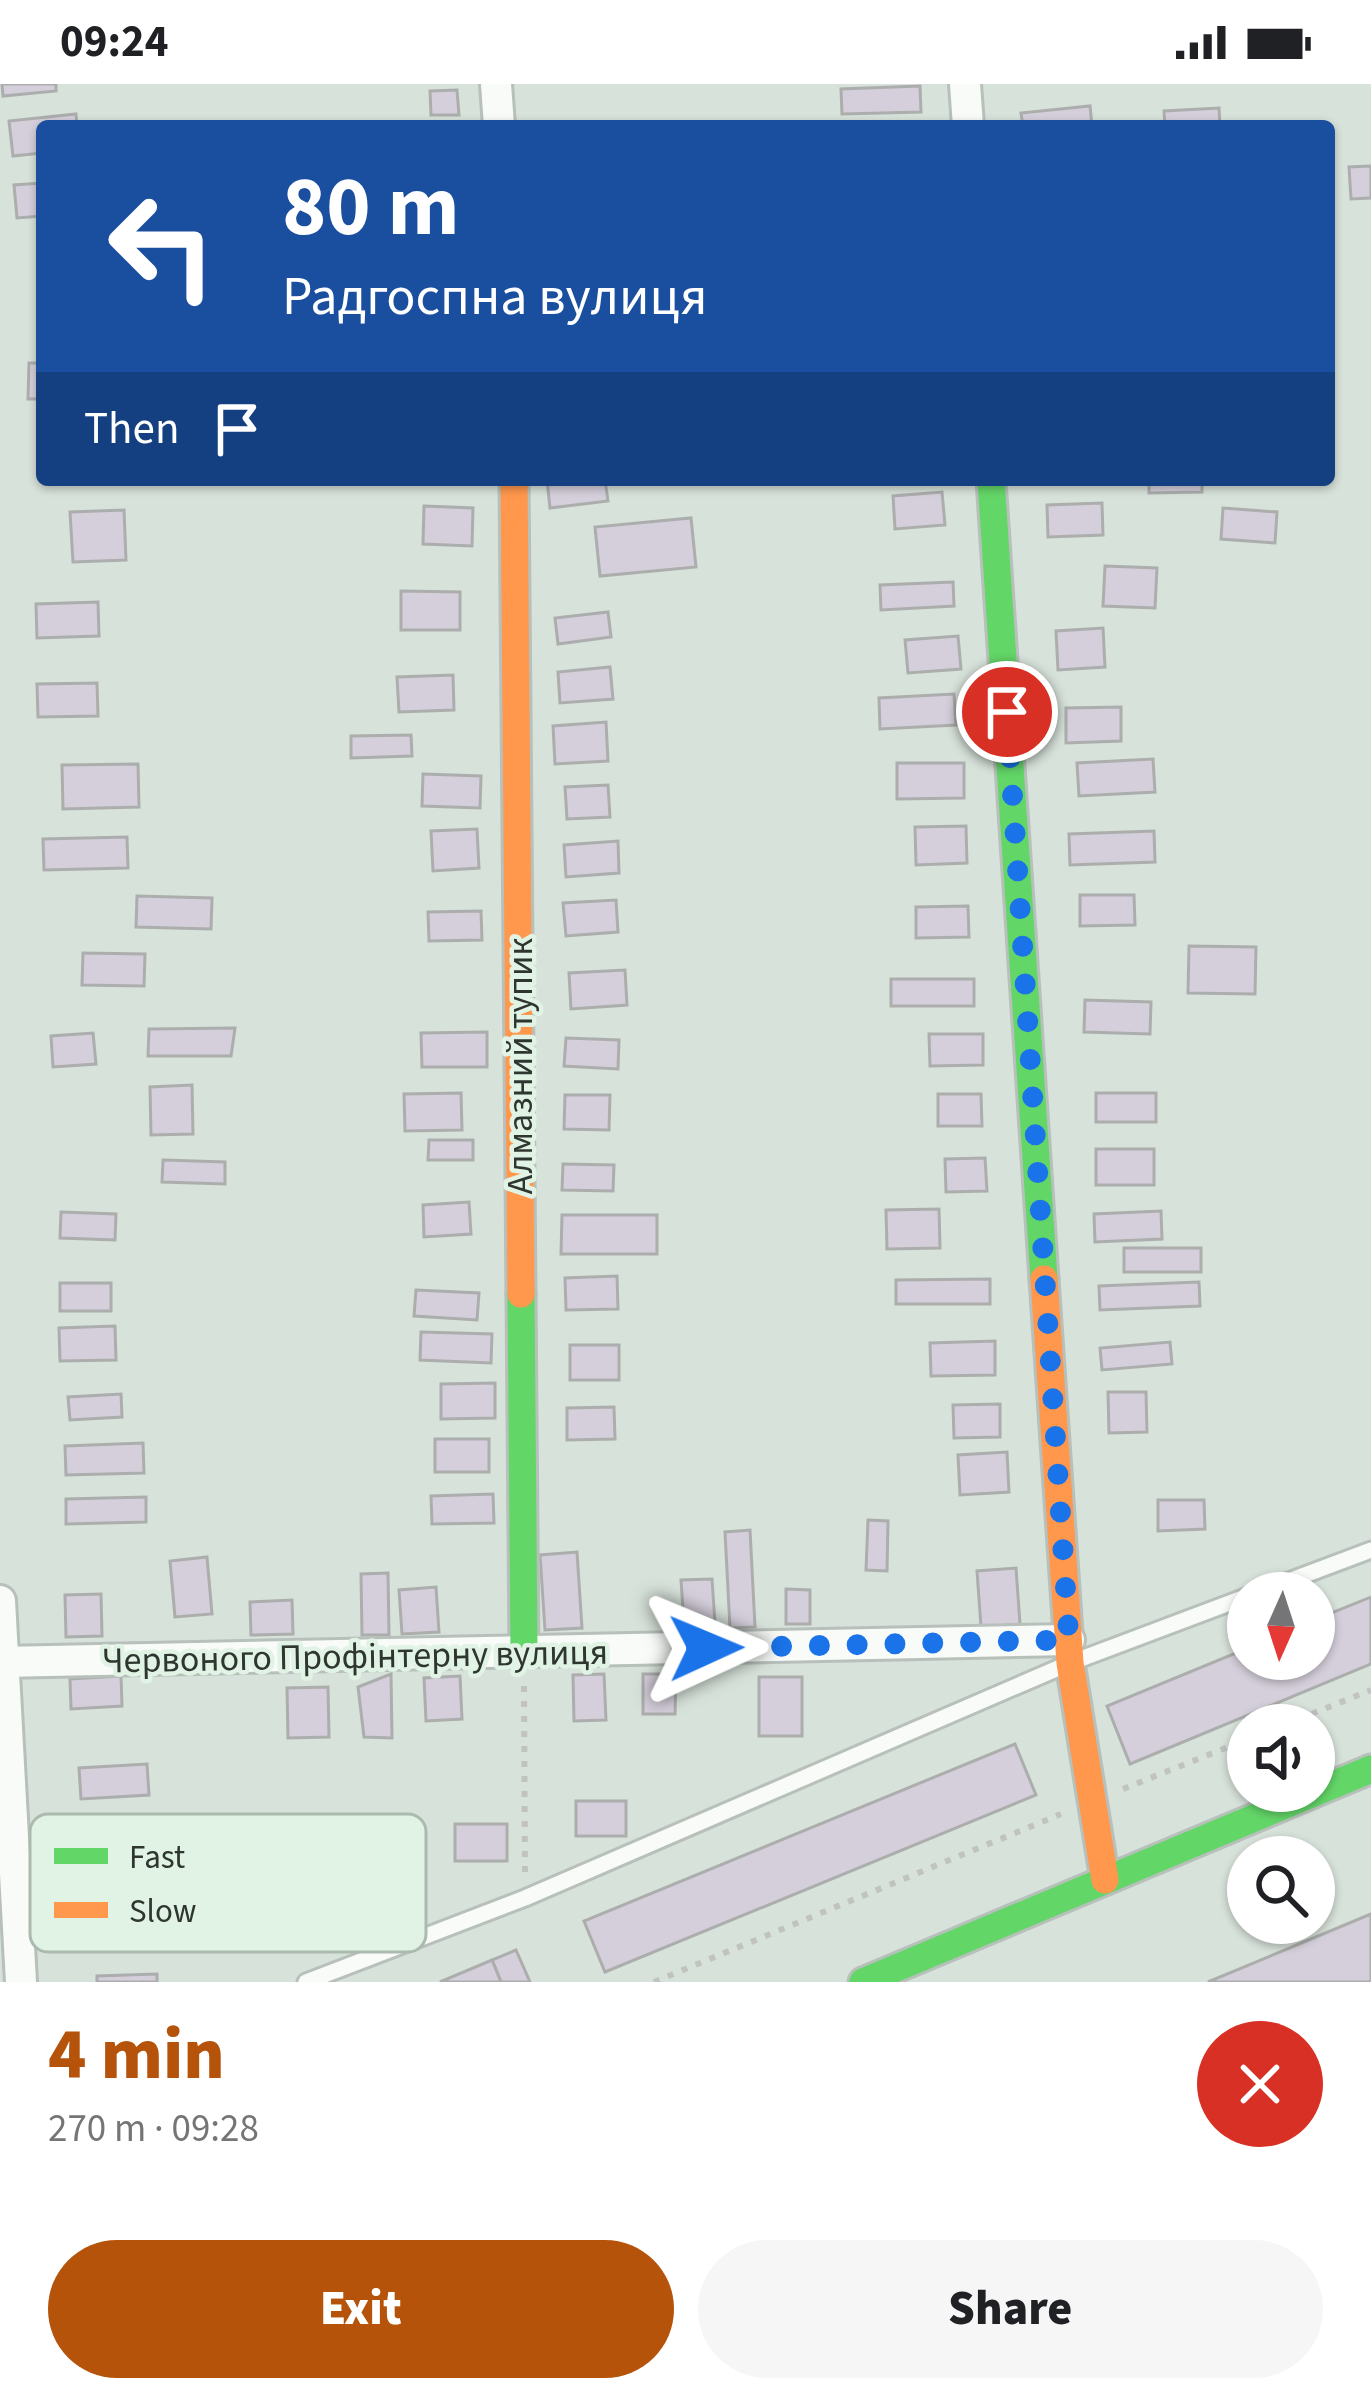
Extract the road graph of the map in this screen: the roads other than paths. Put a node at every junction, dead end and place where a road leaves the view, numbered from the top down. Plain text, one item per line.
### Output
1 (496, 84) edge
2 (965, 84) edge
3 (499, 120) edge
4 (968, 120) edge
5 (514, 486) edge
6 (992, 486) edge
7 (1371, 1550) edge
8 (1313, 1572) edge
9 (0, 1601) edge
10 (1227, 1603) edge
11 (524, 1651) junction
12 (1070, 1652) junction
13 (1, 1662) edge
14 (1371, 1769) edge
15 (1105, 1880) junction
16 (426, 1936) edge
17 (384, 1952) edge
18 (21, 1982) edge
19 (306, 1982) edge
20 (862, 1982) edge

1 - 3 street
2 - 4 street
5 - 11 street, Алмазний тупик
6 - 12 street
7 - 8 lane
9 - 13 street
10 - 12 lane
11 - 12 street, Червоного Профінтерну вулиця
11 - 13 street, Червоного Профінтерну вулиця
12 - 15 street
12 - 16 lane
13 - 18 street
14 - 15 street
15 - 20 street
17 - 19 lane

